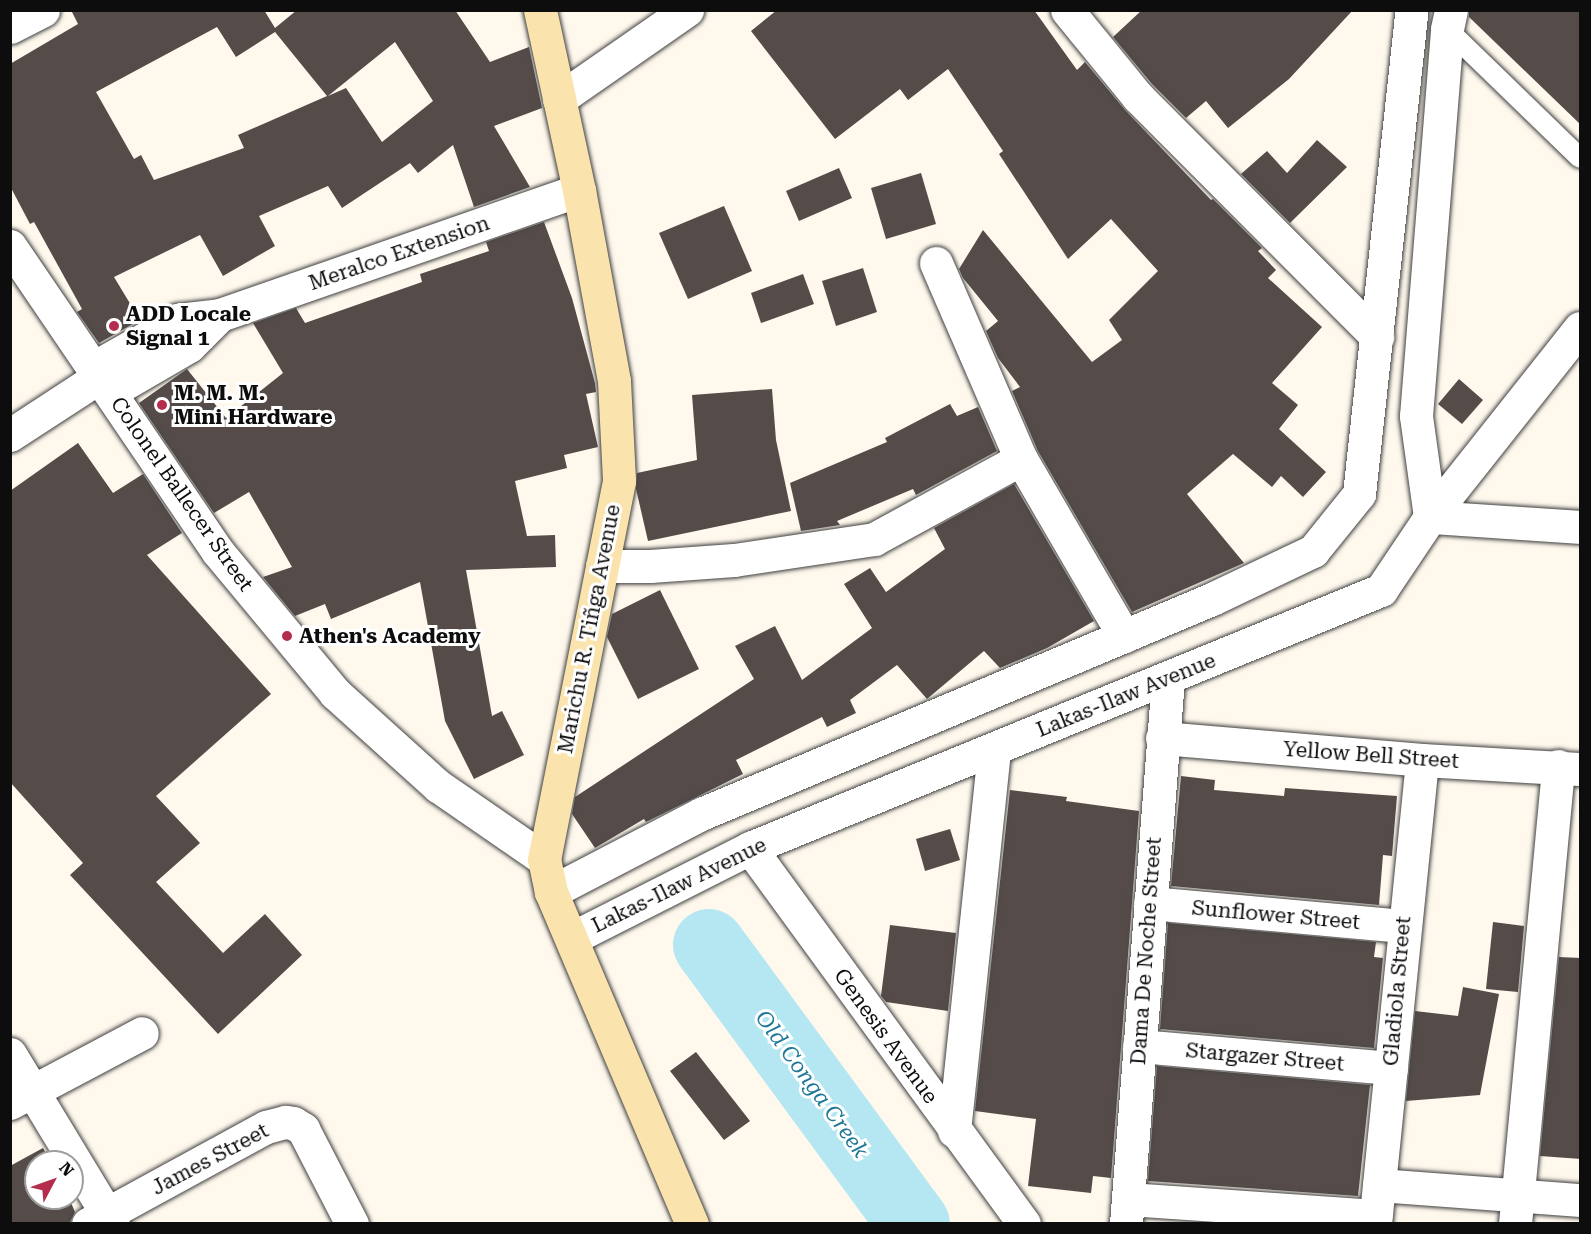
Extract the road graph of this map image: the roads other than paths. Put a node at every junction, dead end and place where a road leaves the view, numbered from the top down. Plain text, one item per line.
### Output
1 (43, 10) edge
2 (540, 10) edge
3 (687, 10) edge
4 (1067, 10) edge
5 (1412, 10) edge
6 (1449, 20) edge
7 (10, 27) edge
8 (559, 99) junction
9 (1581, 158) edge
10 (579, 190) junction
11 (10, 246) edge
12 (936, 263) dead end
13 (1581, 328) edge
14 (1377, 337) junction
15 (101, 379) junction
16 (10, 435) edge
17 (1021, 459) junction
18 (1430, 517) junction
19 (1581, 527) edge
20 (602, 566) junction
21 (1124, 636) junction
22 (1168, 678) junction
23 (1162, 738) junction
24 (994, 749) junction
25 (1422, 759) junction
26 (1569, 768) edge
27 (750, 848) junction
28 (544, 859) junction
29 (551, 891) junction
30 (1150, 903) junction
31 (1403, 926) junction
32 (572, 938) junction
33 (142, 1033) dead end
34 (1139, 1046) junction
35 (10, 1054) edge
36 (1391, 1068) junction
37 (22, 1098) edge
38 (954, 1131) junction
39 (1581, 1200) edge
40 (1376, 1208) edge
41 (1517, 1210) edge
42 (1127, 1211) edge
43 (103, 1220) edge
44 (352, 1224) edge
45 (692, 1224) edge
46 (1024, 1224) edge

1 - 7 street
2 - 8 main road, Marichu R. Tiñga Avenue
3 - 8 street
4 - 14 street
5 - 14 street
6 - 9 lane
6 - 18 street
8 - 10 main road, Marichu R. Tiñga Avenue
10 - 15 street, Meralco Extension
10 - 20 main road, Marichu R. Tiñga Avenue
11 - 15 street, Colonel Ballecer Street
12 - 17 street
13 - 18 street, Lakas-Ilaw Avenue
14 - 21 street
15 - 16 street, Meralco Extension
15 - 28 street, Colonel Ballecer Street
17 - 20 street
17 - 21 street
18 - 19 street
18 - 22 street, Lakas-Ilaw Avenue
20 - 28 main road, Marichu R. Tiñga Avenue
21 - 29 street
22 - 23 street, Dama De Noche Street
22 - 24 street, Lakas-Ilaw Avenue
23 - 25 street, Yellow Bell Street
23 - 30 street, Dama De Noche Street
24 - 27 street, Lakas-Ilaw Avenue
24 - 38 street
25 - 26 street, Yellow Bell Street
25 - 31 street, Gladiola Street
26 - 41 street
27 - 32 street, Lakas-Ilaw Avenue
27 - 38 street, Genesis Avenue
28 - 29 main road, Marichu R. Tiñga Avenue
29 - 32 main road, Marichu R. Tiñga Avenue
30 - 31 street, Sunflower Street
30 - 34 street, Dama De Noche Street
31 - 36 street, Gladiola Street
32 - 45 main road, Marichu R. Tiñga Avenue
33 - 37 street
34 - 36 street, Stargazer Street
34 - 42 street, Dama De Noche Street
35 - 37 street
36 - 40 street, Gladiola Street
37 - 43 street
38 - 46 street, Genesis Avenue
39 - 41 street
40 - 41 street
40 - 42 street
43 - 44 street, James Street

